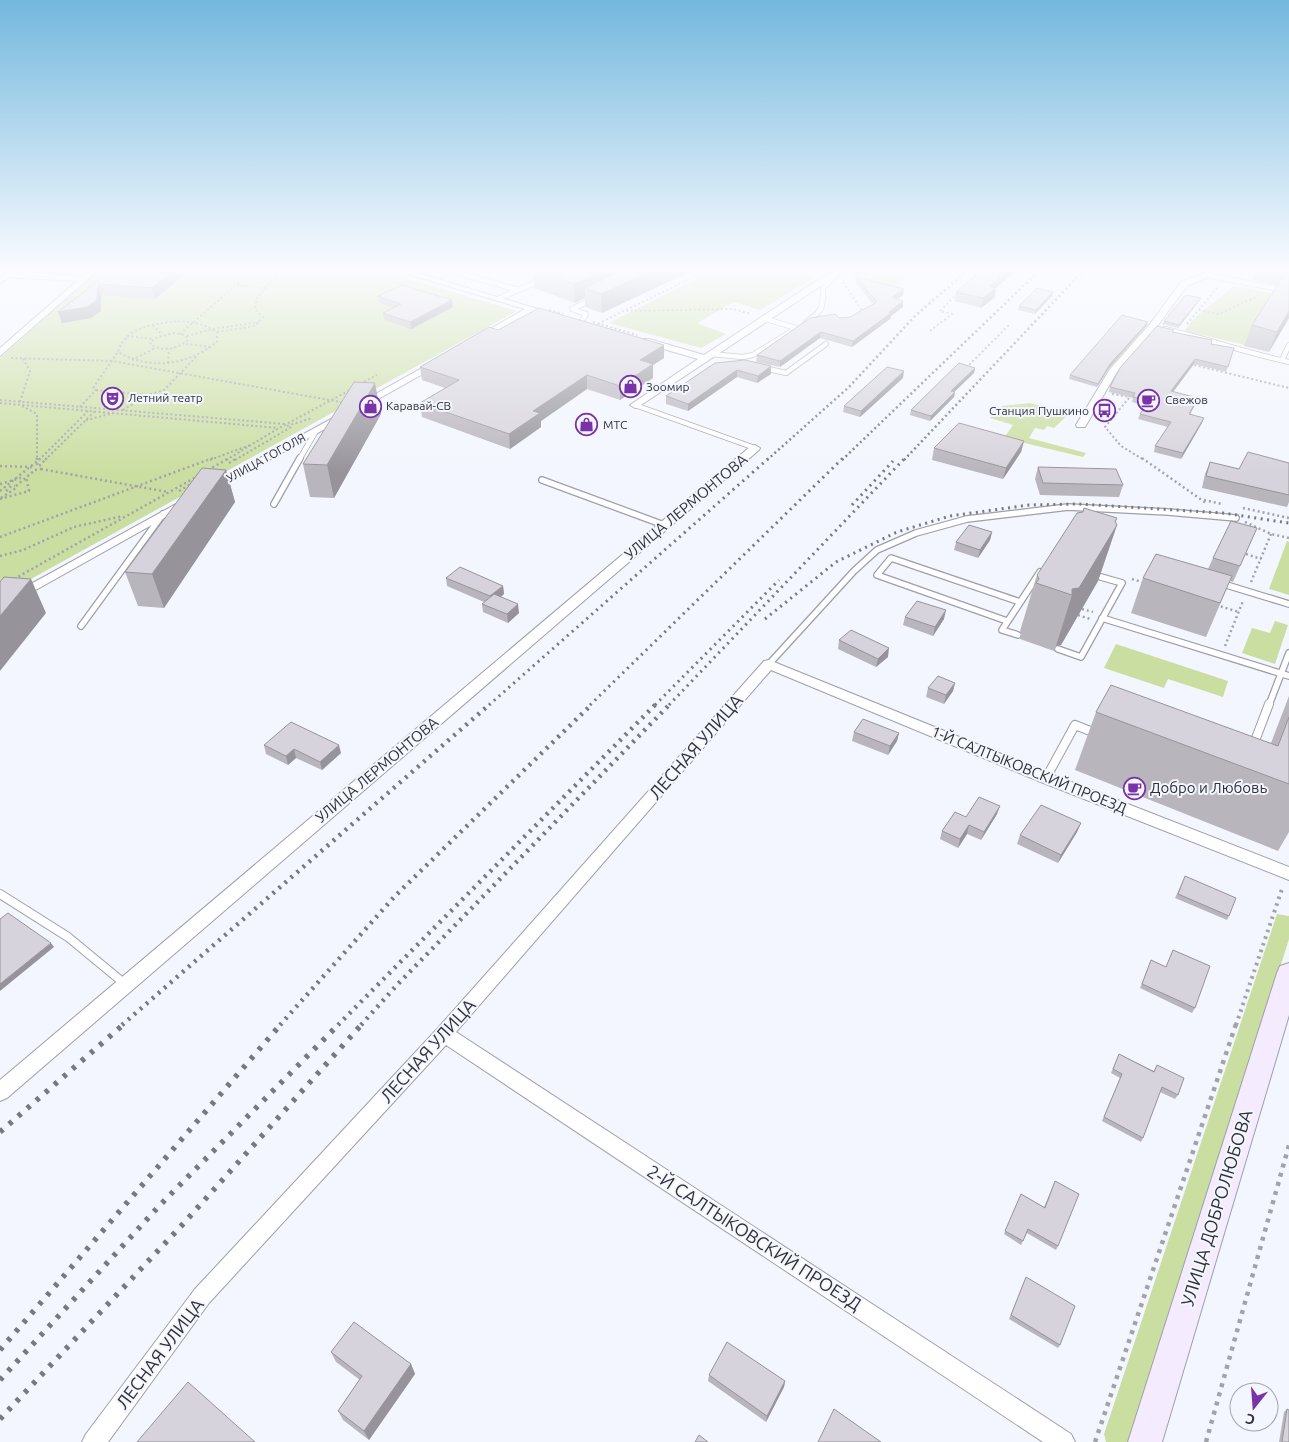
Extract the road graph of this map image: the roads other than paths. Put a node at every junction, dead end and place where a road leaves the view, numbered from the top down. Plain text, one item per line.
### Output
1 (21, 338) edge
2 (479, 338) edge
3 (635, 338) edge
4 (735, 338) edge
5 (780, 338) edge
6 (1142, 338) edge
7 (1206, 338) edge
8 (469, 344) edge
9 (826, 344) dead end
10 (1289, 345) edge
11 (3, 355) edge
12 (707, 356) junction
13 (444, 359) edge
14 (1282, 360) junction
15 (1289, 362) edge
16 (748, 364) edge
17 (758, 366) edge
18 (635, 405) joint
19 (1081, 425) dead end
20 (316, 431) junction
21 (755, 448) joint
22 (542, 480) dead end
23 (274, 504) dead end
24 (163, 514) junction
25 (1236, 518) road end
26 (664, 525) junction
27 (1043, 567) edge
28 (1101, 577) edge
29 (1211, 581) edge
30 (1020, 602) junction
31 (1289, 604) edge
32 (0, 606) edge
33 (1102, 618) junction
34 (1007, 621) junction
35 (81, 626) dead end
36 (1018, 635) dead end
37 (1058, 649) edge
38 (1289, 653) edge
39 (769, 664) junction
40 (1285, 675) edge
41 (1102, 736) edge
42 (1251, 752) edge
43 (1046, 778) junction
44 (1288, 874) edge
45 (0, 894) edge
46 (1289, 973) edge
47 (126, 984) junction
48 (444, 1034) junction
49 (0, 1092) edge
50 (94, 1442) edge
51 (1063, 1442) edge
52 (1145, 1442) edge

1 - 11 street
2 - 8 street
3 - 12 street
4 - 12 street
5 - 12 lane
6 - 19 street
7 - 14 lane
9 - 17 lane
10 - 14 lane
12 - 16 lane
12 - 18 street
13 - 20 street, УЛИЦА ГОГОЛЯ
14 - 15 lane
18 - 21 lane
20 - 23 lane
20 - 24 street, УЛИЦА ГОГОЛЯ
21 - 26 street, УЛИЦА ЛЕРМОНТОВА
22 - 26 lane
24 - 32 street, УЛИЦА ГОГОЛЯ
24 - 35 lane
25 - 39 lane
26 - 47 street, УЛИЦА ЛЕРМОНТОВА
27 - 30 lane
28 - 33 lane
29 - 31 lane
30 - 34 lane
30 - 34 lane
33 - 37 lane
33 - 40 lane
34 - 36 lane
38 - 40 lane
39 - 43 street, 1-Й САЛТЫКОВСКИЙ ПРОЕЗД
39 - 48 street, ЛЕСНАЯ УЛИЦА
40 - 42 lane
41 - 43 lane
43 - 44 street, 1-Й САЛТЫКОВСКИЙ ПРОЕЗД
45 - 47 lane
46 - 52 street, УЛИЦА ДОБРОЛЮБОВА
47 - 49 street, УЛИЦА ЛЕРМОНТОВА
48 - 50 street, ЛЕСНАЯ УЛИЦА
48 - 51 street, 2-Й САЛТЫКОВСКИЙ ПРОЕЗД

